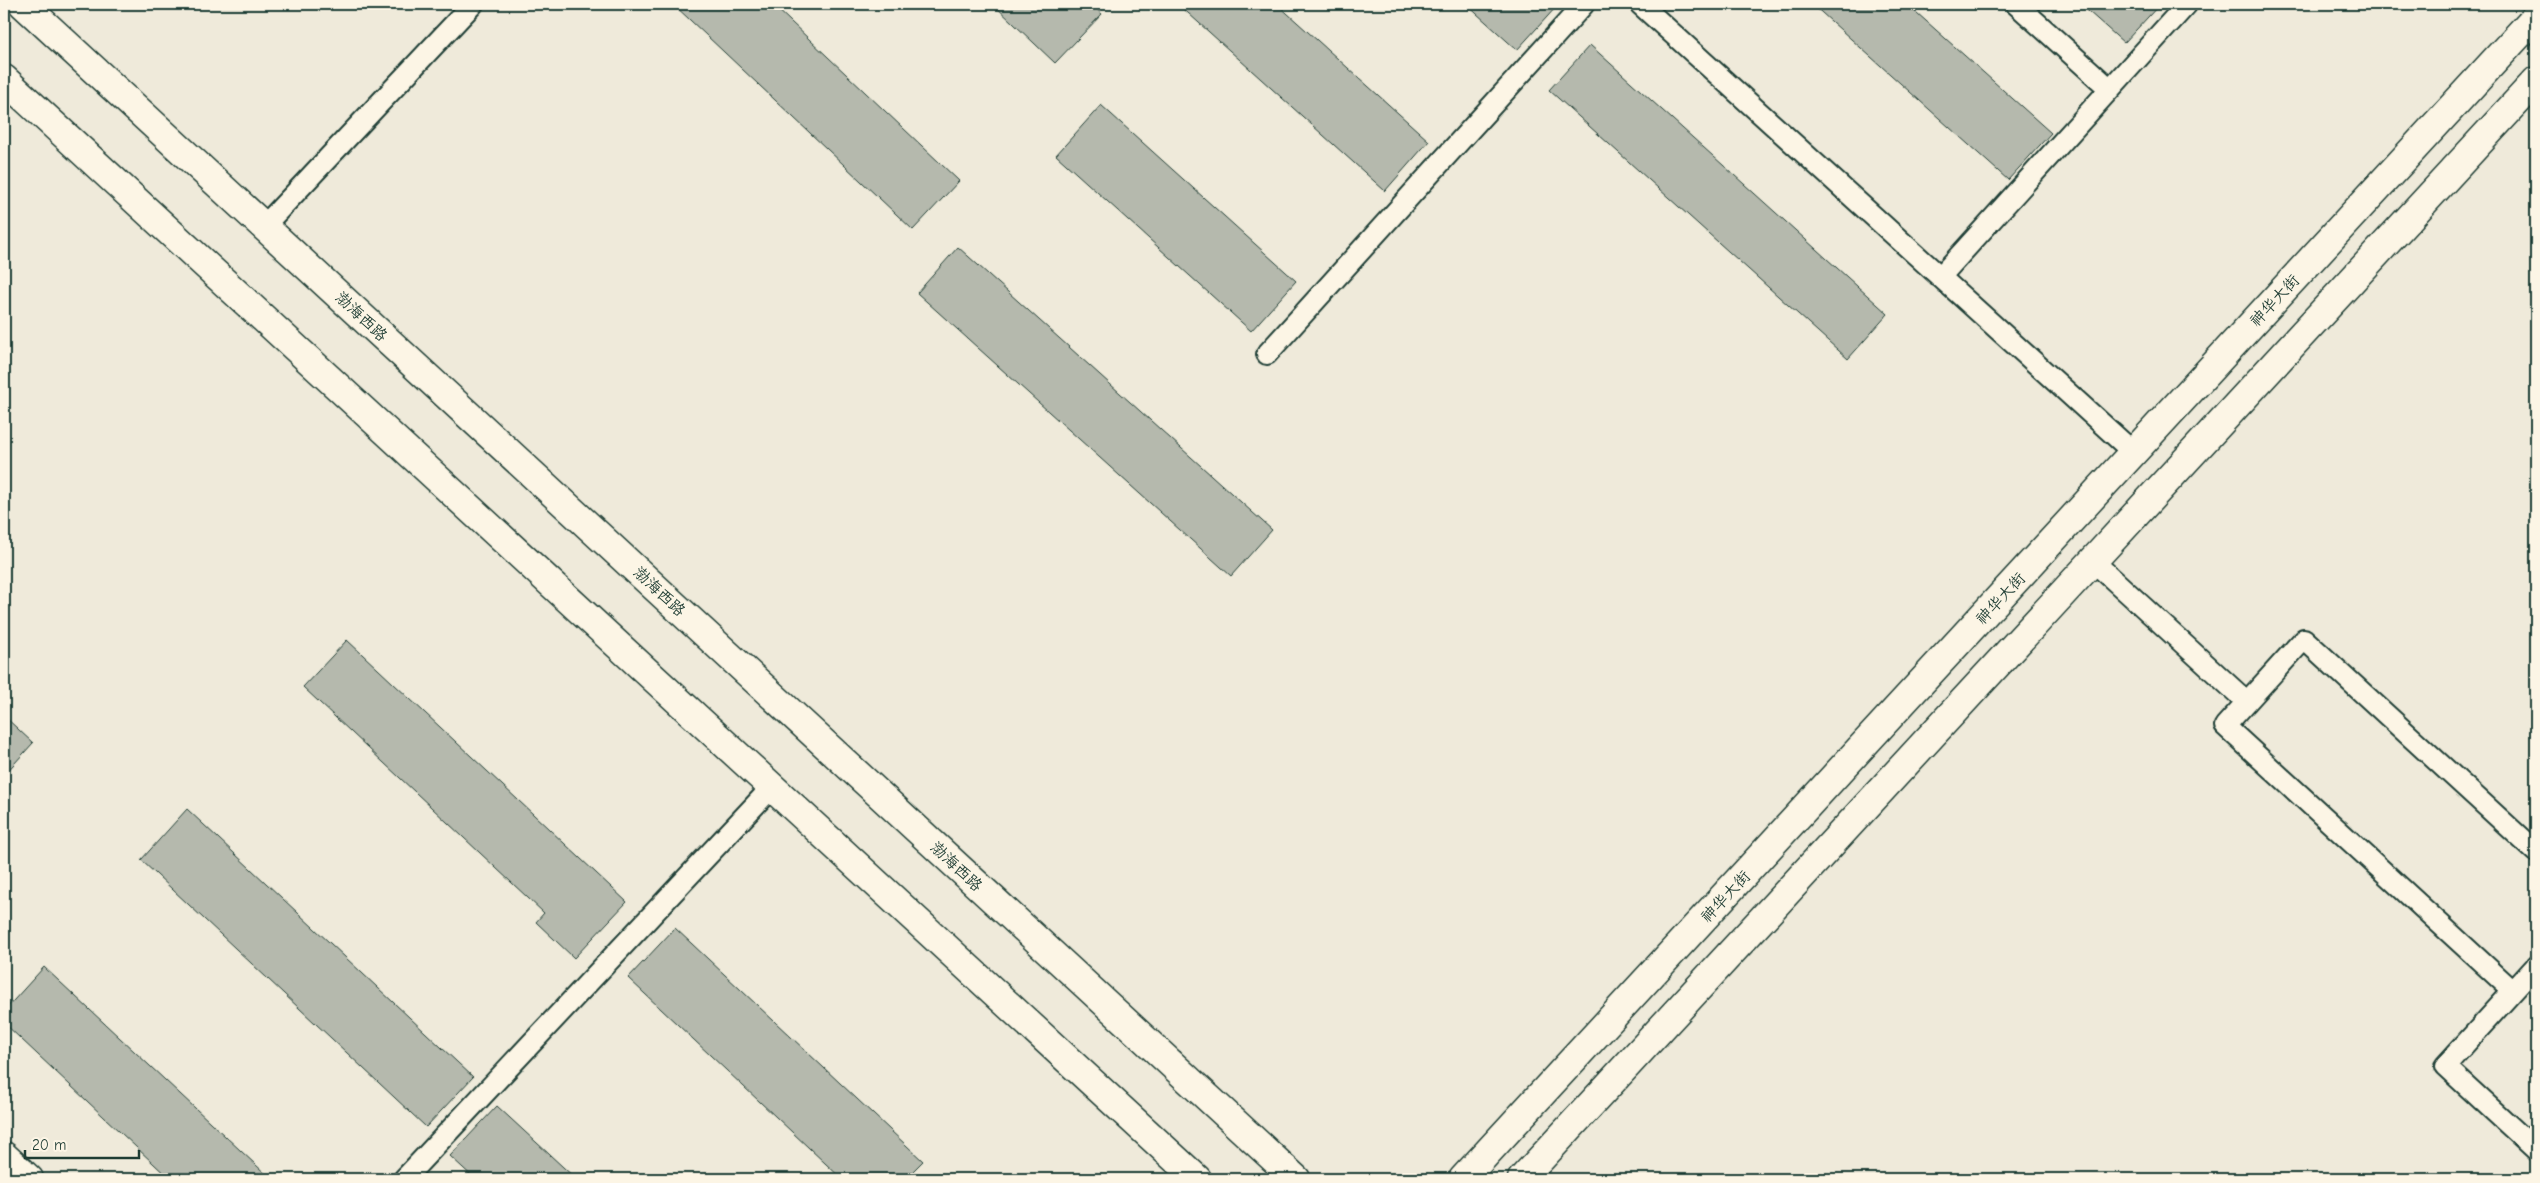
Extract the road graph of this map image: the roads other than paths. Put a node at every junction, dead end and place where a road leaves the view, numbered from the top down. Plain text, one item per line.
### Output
1 (23, 4) edge
2 (473, 4) edge
3 (1584, 4) edge
4 (1640, 4) edge
5 (2016, 4) edge
6 (2187, 4) edge
7 (2536, 16) edge
8 (4, 79) edge
9 (2536, 81) edge
10 (2110, 89) junction
11 (264, 226) junction
12 (1940, 276) junction
13 (1267, 354) dead end
14 (2134, 453) junction
15 (2093, 561) junction
16 (2247, 702) junction
17 (772, 787) junction
18 (2536, 852) edge
19 (2536, 966) edge
20 (2513, 990) junction
21 (2536, 1150) edge
22 (4, 1156) edge
23 (29, 1179) edge
24 (404, 1179) edge
25 (1198, 1179) edge
26 (1296, 1179) edge
27 (1463, 1179) edge
28 (1522, 1179) edge

1 - 11 main road, 渤海西路
2 - 11 lane
3 - 13 lane
4 - 12 lane
5 - 10 lane
6 - 10 lane
7 - 14 main road, 神华大街
8 - 17 main road
9 - 15 main road
10 - 12 lane
11 - 26 main road, 渤海西路
12 - 14 lane
14 - 27 main road, 神华大街
15 - 16 lane
15 - 28 main road
16 - 18 lane
16 - 20 lane
17 - 24 lane
17 - 25 main road
19 - 20 lane
20 - 21 lane
22 - 23 main road

